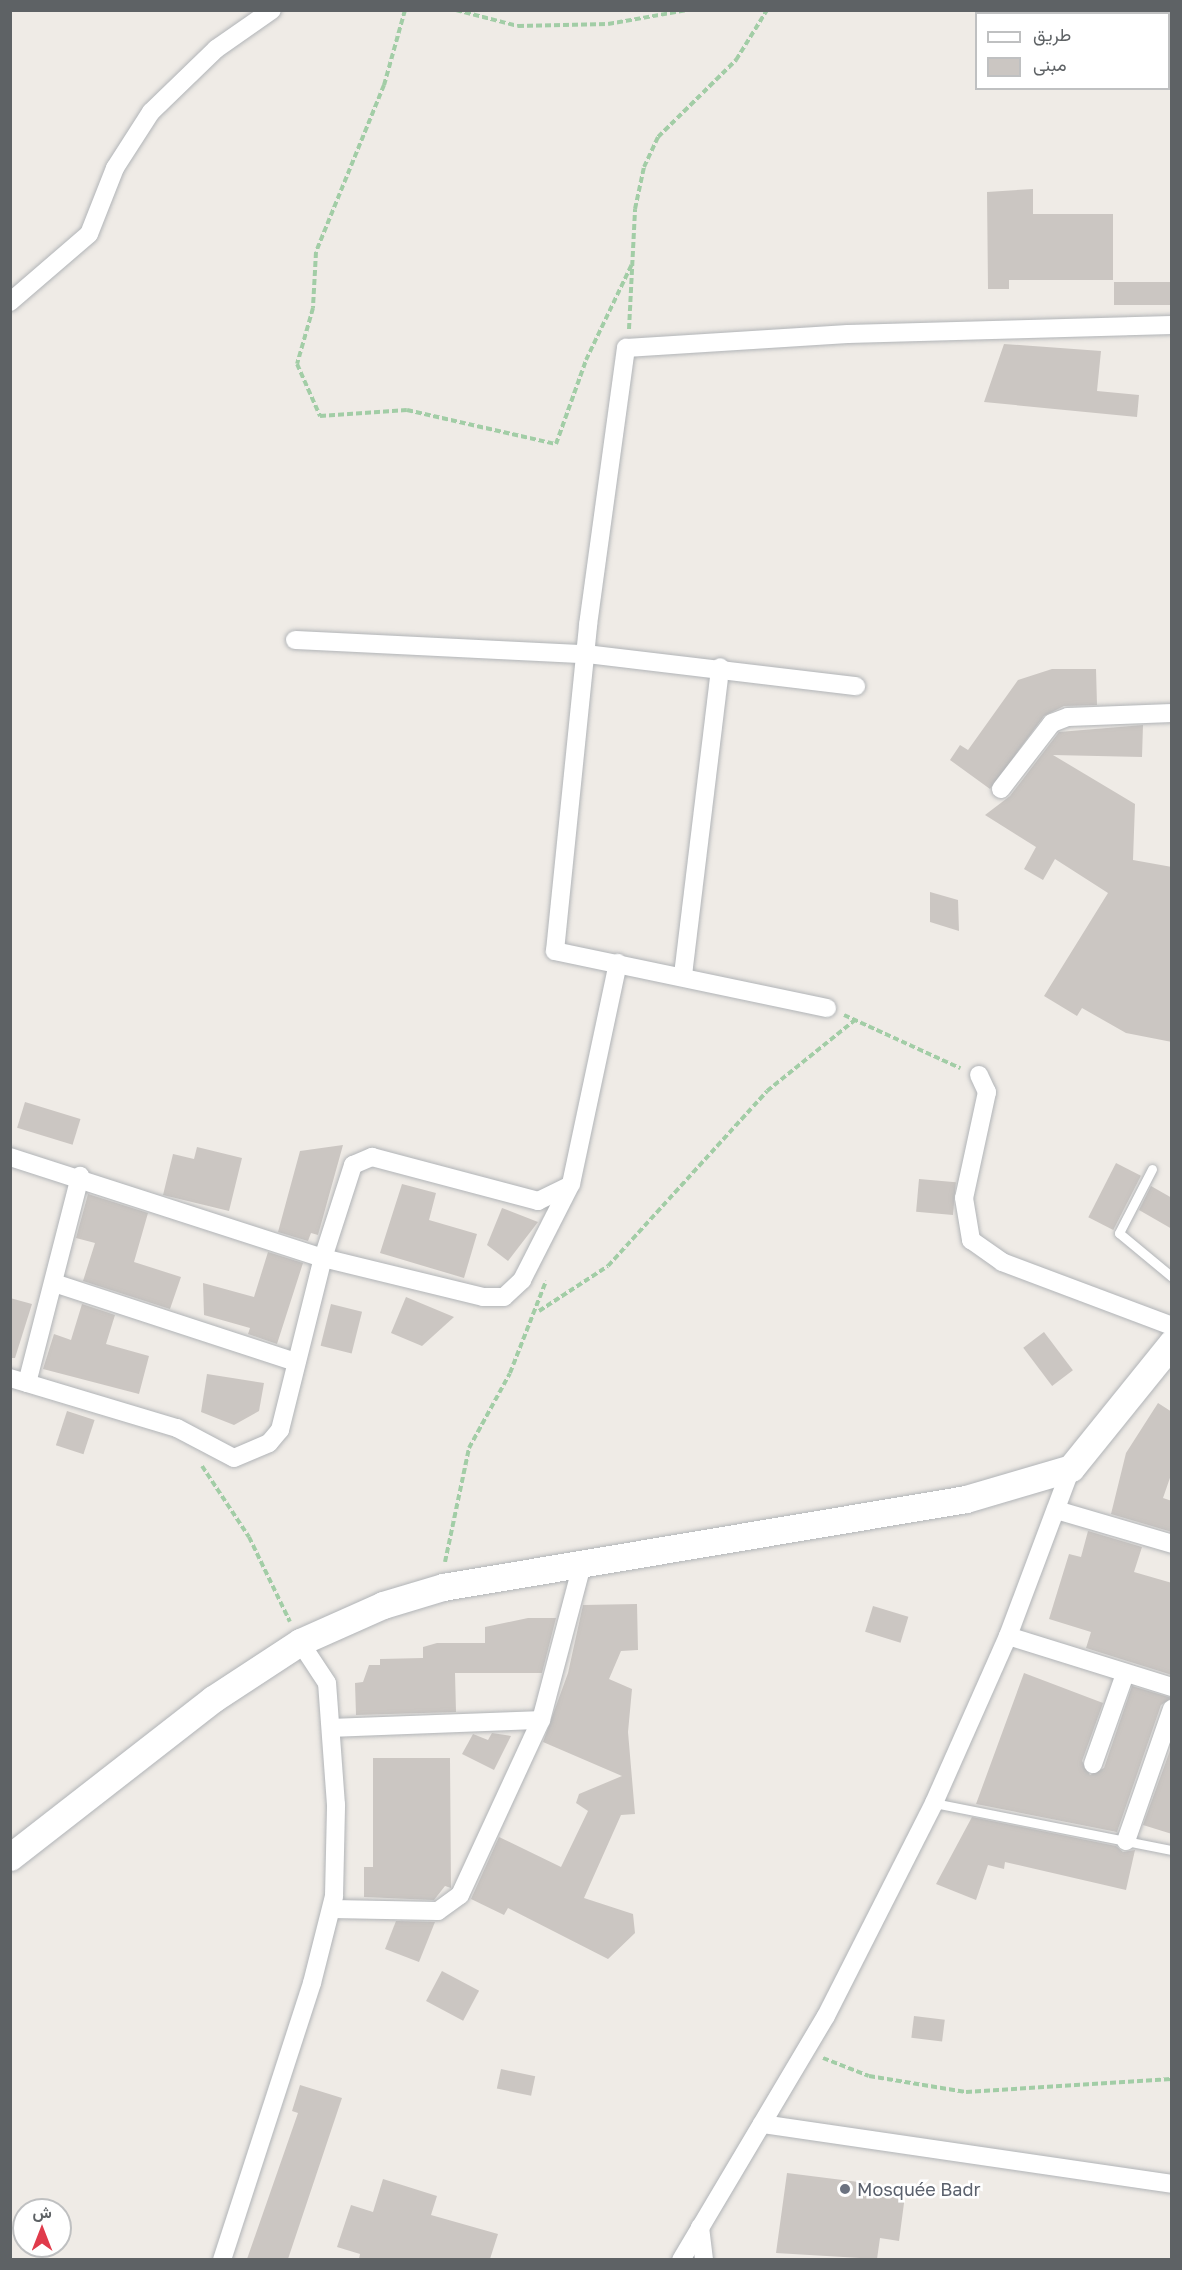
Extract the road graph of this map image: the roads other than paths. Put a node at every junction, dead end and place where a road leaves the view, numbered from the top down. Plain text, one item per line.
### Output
1 (272, 10) edge
2 (10, 302) edge
3 (1172, 324) edge
4 (296, 640) dead end
5 (586, 654) junction
6 (720, 667) junction
7 (856, 686) dead end
8 (1172, 713) edge
9 (1001, 789) dead end
10 (618, 963) junction
11 (683, 975) junction
12 (827, 1008) road end
13 (979, 1075) road end
14 (10, 1157) edge
15 (1152, 1169) dead end
16 (80, 1176) junction
17 (570, 1184) junction
18 (323, 1258) junction
19 (1172, 1277) edge
20 (54, 1283) junction
21 (1172, 1326) edge
22 (1172, 1343) edge
23 (296, 1362) junction
24 (19, 1381) edge
25 (1071, 1468) junction
26 (1056, 1510) junction
27 (1172, 1544) edge
28 (582, 1565) junction
29 (1008, 1636) junction
30 (300, 1642) junction
31 (1125, 1674) junction
32 (1172, 1687) edge
33 (1172, 1709) edge
34 (542, 1720) junction
35 (332, 1728) junction
36 (1093, 1764) dead end
37 (934, 1803) junction
38 (1126, 1841) junction
39 (1172, 1850) edge
40 (10, 1857) edge
41 (332, 1909) junction
42 (762, 2124) junction
43 (1172, 2184) edge
44 (700, 2227) junction
45 (222, 2259) edge
46 (681, 2259) edge
47 (704, 2259) edge

1 - 2 street
3 - 5 street
4 - 5 street
5 - 6 street
5 - 10 street
6 - 7 street
6 - 11 street
8 - 9 street
10 - 11 street
10 - 17 street
11 - 12 street
13 - 21 street
14 - 16 street
15 - 19 lane
16 - 18 street
16 - 20 street
17 - 18 street
17 - 18 street
18 - 23 street
20 - 23 street
20 - 24 street
22 - 25 main road
23 - 24 street
25 - 26 street
25 - 28 main road
26 - 27 street
26 - 29 street
28 - 30 main road
28 - 34 street
29 - 31 street
29 - 37 street
30 - 35 street
30 - 40 main road
31 - 32 street
31 - 36 street
33 - 38 street
34 - 35 street
34 - 41 street
35 - 41 street
37 - 38 lane
37 - 42 street
38 - 39 lane
41 - 45 street
42 - 43 street
42 - 44 street
44 - 46 street
44 - 47 street

